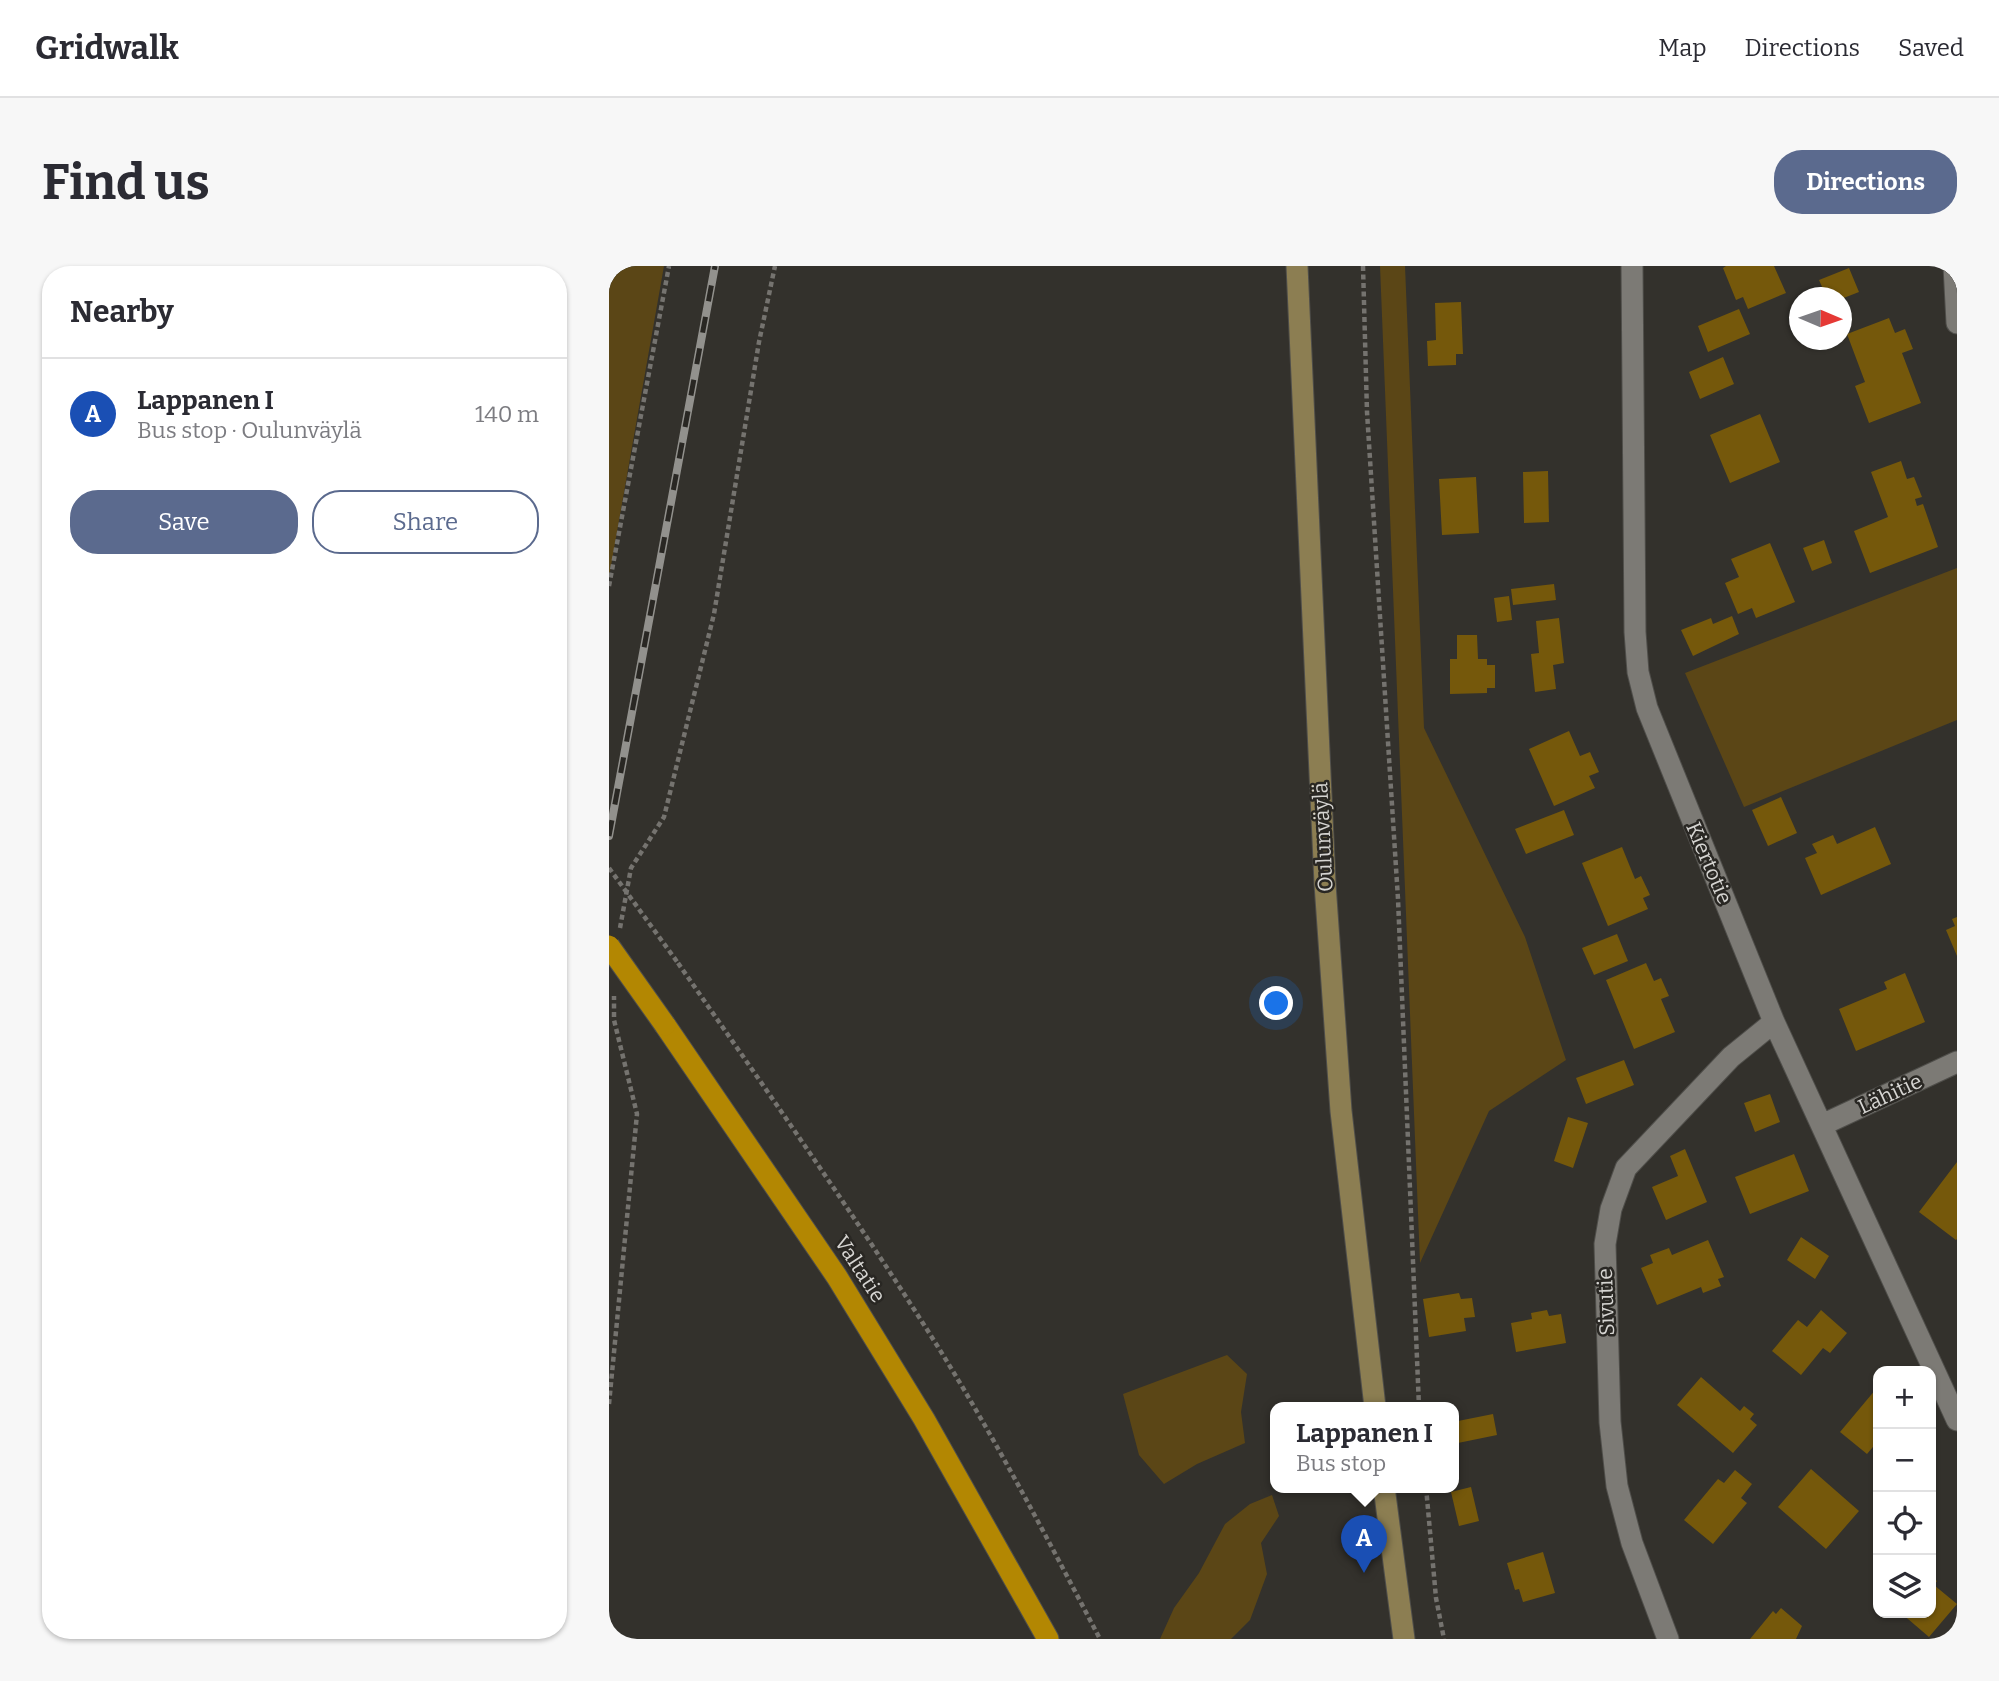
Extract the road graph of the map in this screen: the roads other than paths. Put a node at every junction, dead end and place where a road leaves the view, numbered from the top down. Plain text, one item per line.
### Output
1 (1297, 266) edge
2 (1632, 266) edge
3 (1954, 266) edge
4 (1957, 323) edge
5 (609, 946) edge
6 (1774, 1022) junction
7 (1957, 1062) edge
8 (1822, 1125) junction
9 (1374, 1402) edge
10 (1957, 1420) edge
11 (1385, 1493) edge
12 (1046, 1638) edge
13 (1404, 1639) edge
14 (1668, 1639) edge

1 - 9 main road, Oulunväylä
2 - 6 street, Kiertotie
3 - 4 street
5 - 12 highway, Valtatie, bridge
6 - 8 street, Kiertotie
6 - 14 street, Sivutie
7 - 8 street, Lähitie
8 - 10 street, Kiertotie
11 - 13 main road

